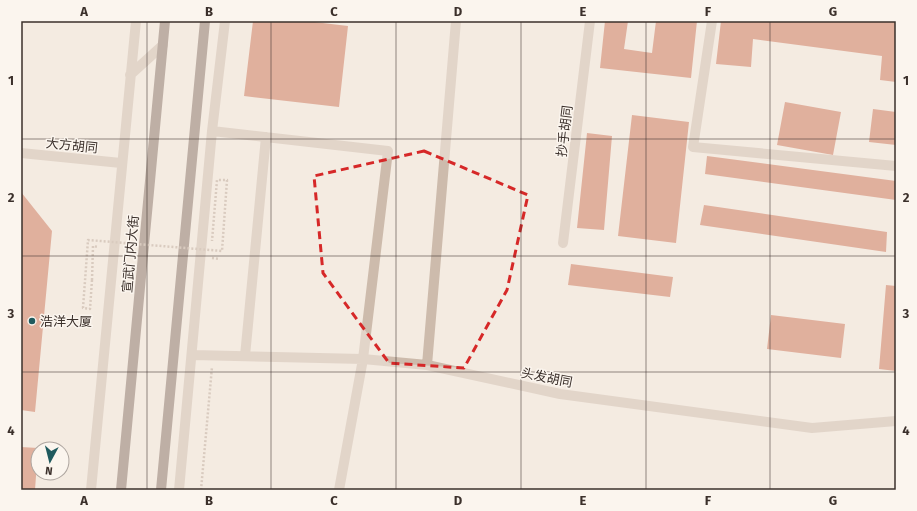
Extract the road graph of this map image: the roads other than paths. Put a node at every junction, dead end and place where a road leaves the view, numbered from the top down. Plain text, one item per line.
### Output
1 (136, 21) edge
2 (165, 21) edge
3 (205, 21) edge
4 (225, 21) edge
5 (456, 21) edge
6 (590, 21) edge
7 (712, 21) edge
8 (163, 45) junction
9 (130, 75) junction
10 (212, 131) junction
11 (266, 137) junction
12 (21, 153) edge
13 (121, 163) junction
14 (896, 166) edge
15 (563, 243) dead end
16 (193, 354) junction
17 (246, 356) junction
18 (363, 359) junction
19 (427, 365) junction
20 (896, 421) edge
21 (91, 490) edge
22 (121, 490) edge
23 (161, 490) edge
24 (179, 490) edge
25 (339, 490) edge

1 - 9 street
2 - 8 main road, 宣武门内大街
3 - 23 main road
4 - 10 street
5 - 19 street
6 - 15 street, 抄手胡同
7 - 14 street
8 - 9 street
8 - 22 main road, 宣武门内大街
9 - 13 street
10 - 11 street
10 - 16 street
11 - 17 street
11 - 18 street
12 - 13 street, 大方胡同
13 - 21 street
16 - 17 street, 头发胡同
16 - 24 street
17 - 18 street, 头发胡同
18 - 19 street, 头发胡同
18 - 25 street
19 - 20 street, 头发胡同

